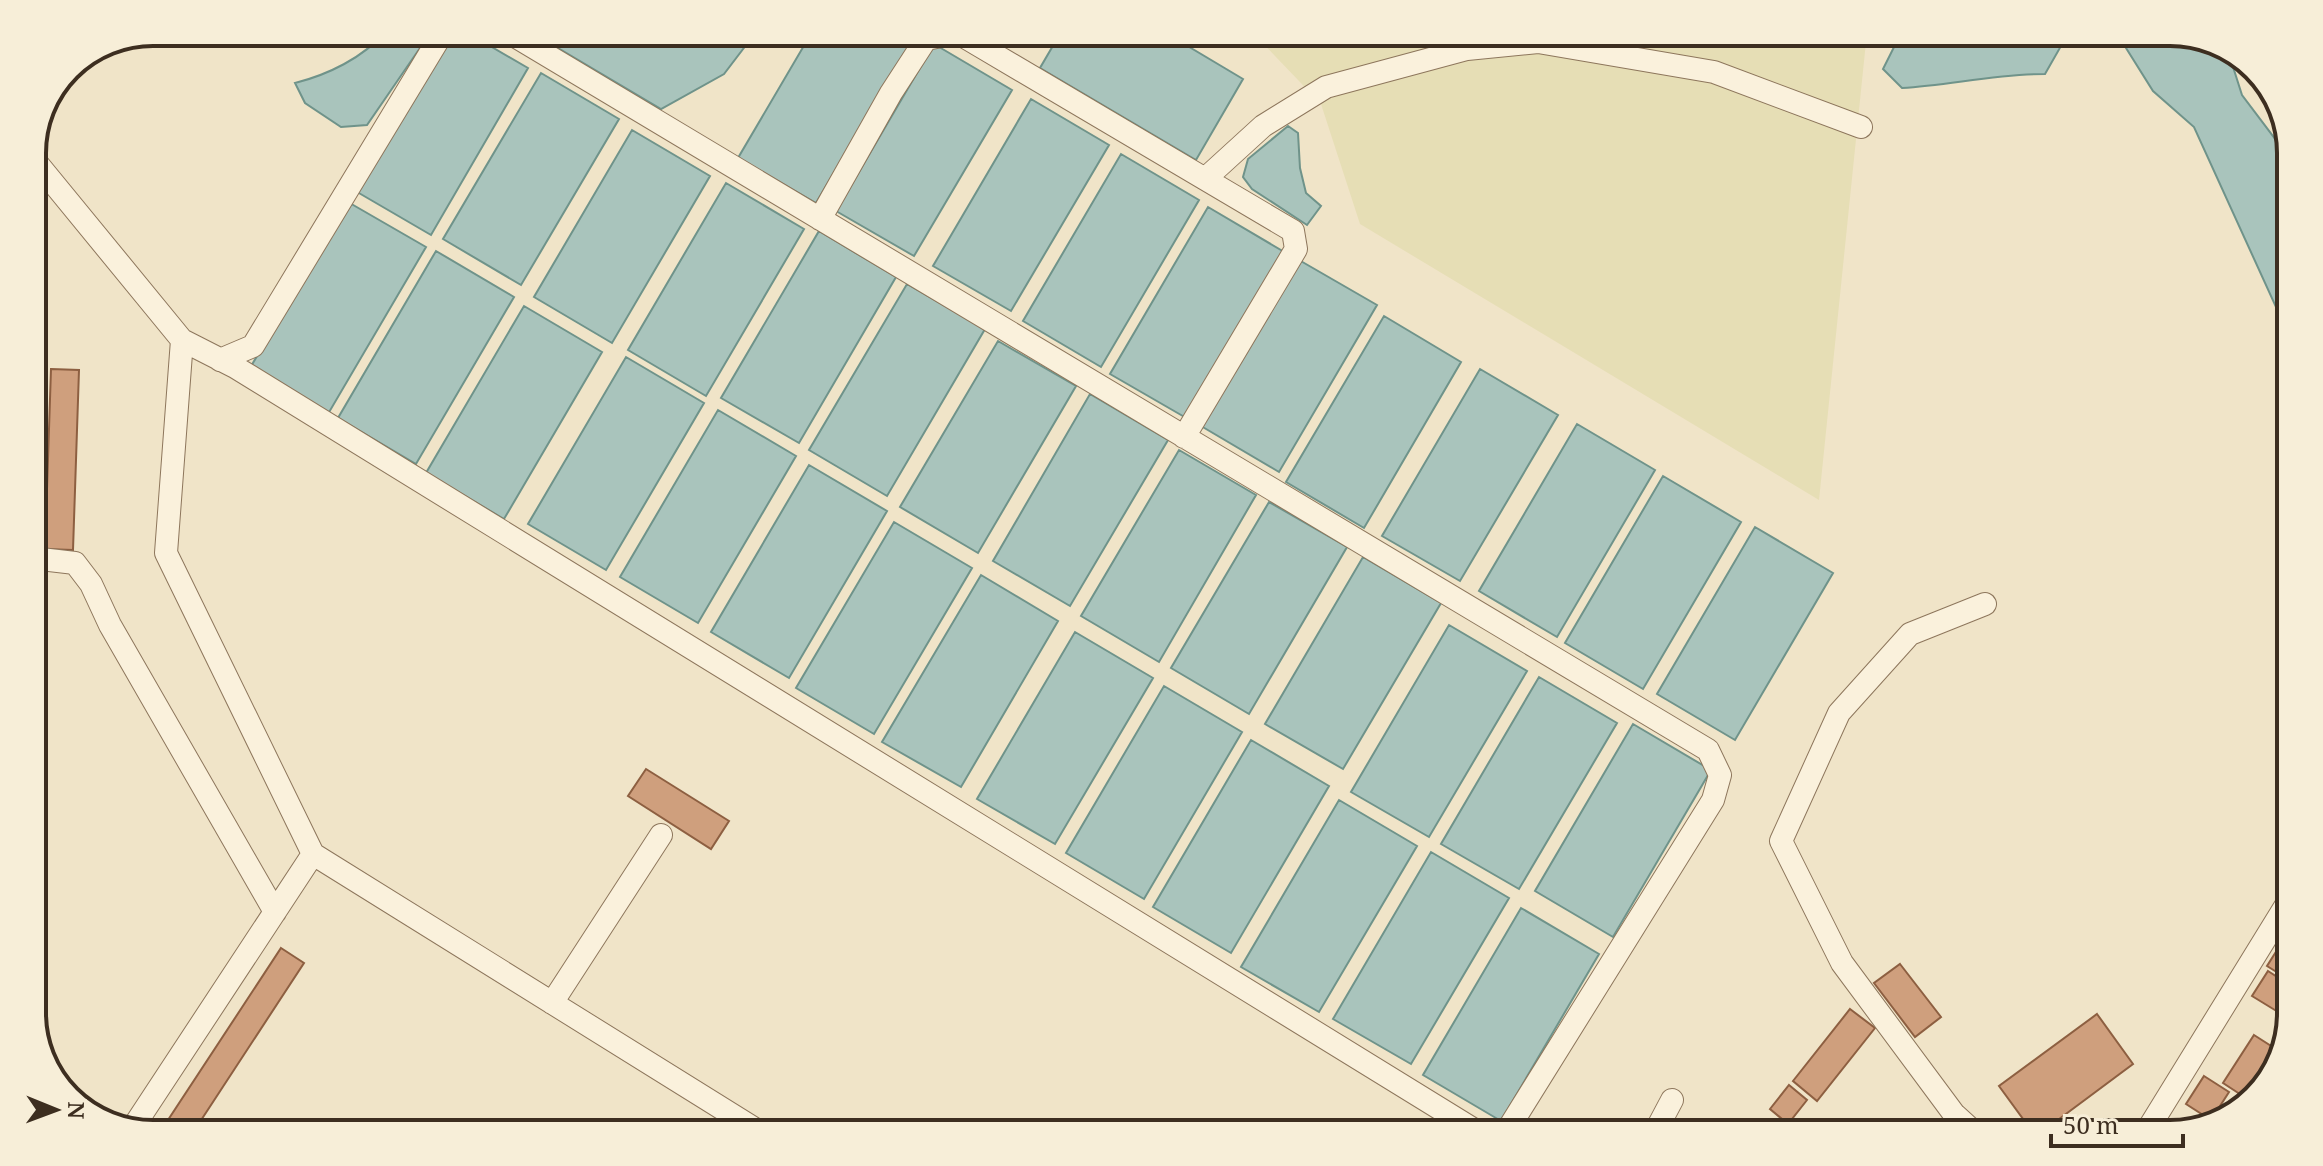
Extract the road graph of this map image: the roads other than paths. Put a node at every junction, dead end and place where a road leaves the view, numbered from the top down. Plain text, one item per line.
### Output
1 (435, 46) edge
2 (531, 46) edge
3 (921, 46) edge
4 (980, 46) edge
5 (1497, 46) edge
6 (1561, 46) edge
7 (1861, 127) dead end
8 (46, 174) edge
9 (1206, 178) junction
10 (820, 219) junction
11 (182, 340) junction
12 (220, 360) junction
13 (1184, 437) junction
14 (46, 560) edge
15 (1985, 604) dead end
16 (661, 835) dead end
17 (313, 854) junction
18 (275, 912) junction
19 (2277, 920) edge
20 (552, 1003) junction
21 (1672, 1100) dead end
22 (139, 1119) edge
23 (740, 1120) edge
24 (1458, 1120) edge
25 (1514, 1120) edge
26 (1661, 1120) edge
27 (1961, 1120) edge
28 (2154, 1120) edge

1 - 12 street
2 - 10 street
3 - 10 street
4 - 9 street
5 - 9 street
6 - 7 street
8 - 11 street
9 - 13 street
10 - 13 street
11 - 12 street
11 - 17 street
12 - 24 street
13 - 25 street
14 - 18 street
15 - 27 street
16 - 20 street
17 - 18 street
17 - 20 street
18 - 22 street
19 - 28 street
20 - 23 street
21 - 26 street

